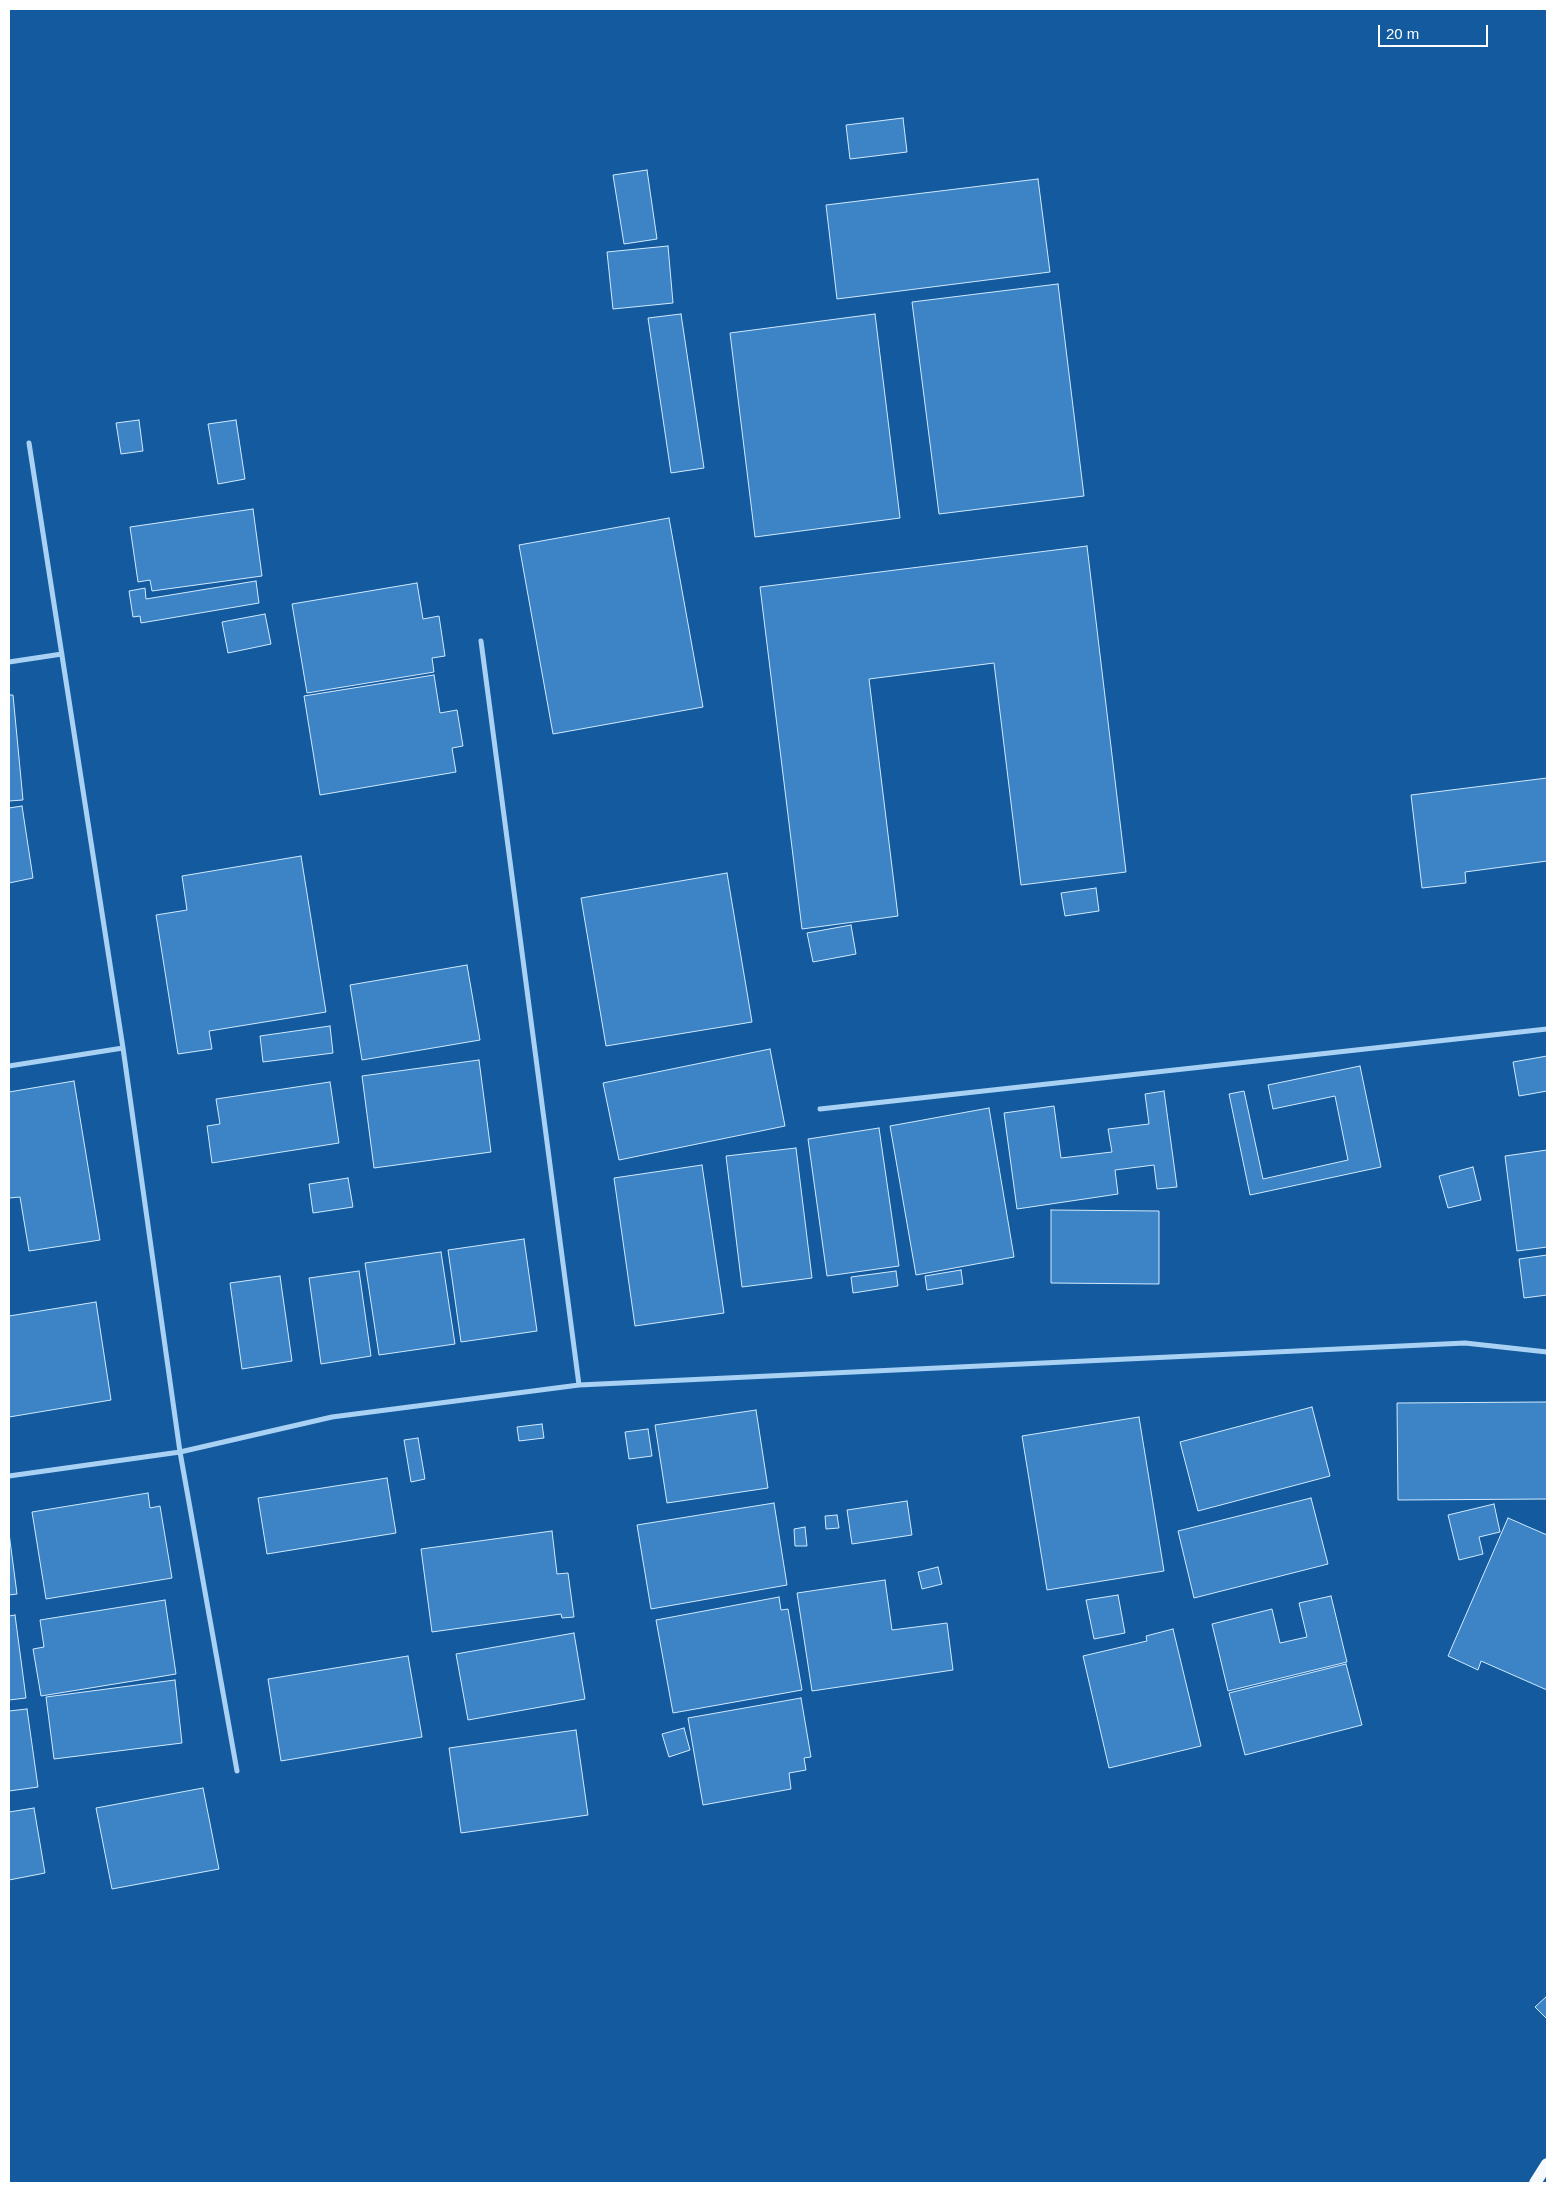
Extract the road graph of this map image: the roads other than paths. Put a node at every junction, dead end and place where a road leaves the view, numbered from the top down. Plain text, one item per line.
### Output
1 (29, 443) dead end
2 (481, 641) dead end
3 (62, 654) junction
4 (9, 662) edge
5 (1547, 1028) edge
6 (123, 1048) junction
7 (9, 1066) edge
8 (820, 1110) dead end
9 (1547, 1352) edge
10 (579, 1385) junction
11 (180, 1452) junction
12 (9, 1476) edge
13 (238, 1771) dead end
14 (1547, 2164) edge
15 (1534, 2183) edge

1 - 3 street
2 - 10 street
3 - 4 street
3 - 6 street
5 - 8 street
6 - 7 street
6 - 11 street
9 - 10 street
10 - 11 street
11 - 12 street
11 - 13 street
14 - 15 main road

